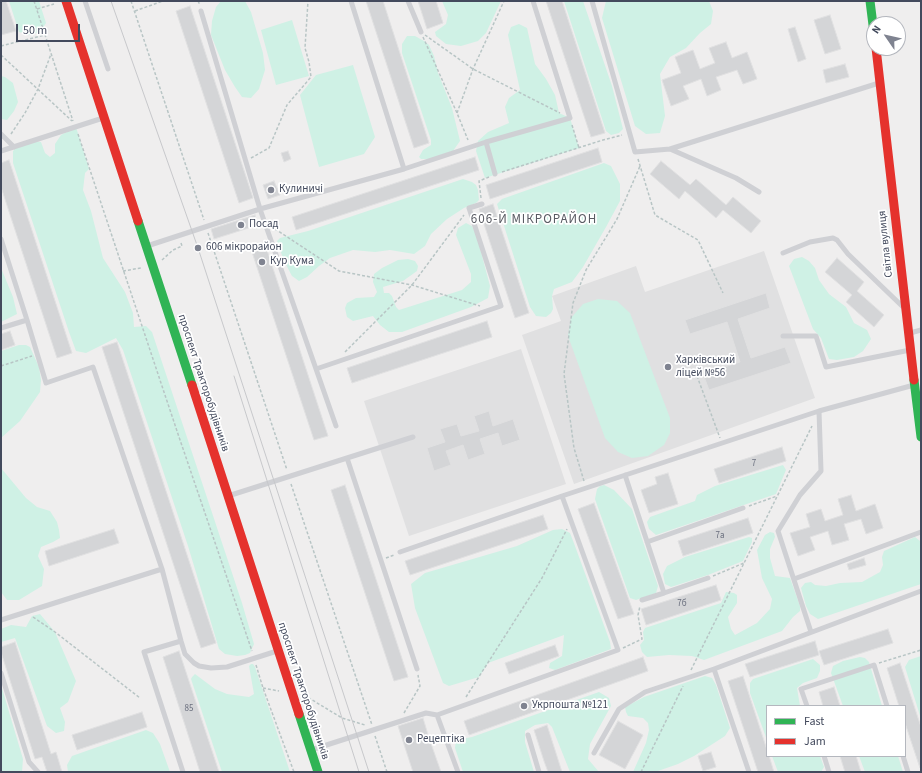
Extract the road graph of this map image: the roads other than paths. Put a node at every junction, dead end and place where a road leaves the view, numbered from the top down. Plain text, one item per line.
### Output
1 (66, 1) edge
2 (85, 1) edge
3 (351, 1) edge
4 (408, 1) edge
5 (533, 1) edge
6 (592, 1) edge
7 (870, 1) edge
8 (201, 11) dead end
9 (872, 16) edge
10 (421, 32) road end
11 (877, 56) edge
12 (108, 69) dead end
13 (880, 83) junction
14 (104, 118) junction
15 (1, 134) edge
16 (486, 142) junction
17 (14, 146) junction
18 (670, 149) junction
19 (1, 151) edge
20 (404, 169) junction
21 (495, 174) road end
22 (759, 192) dead end
23 (482, 204) road end
24 (260, 209) junction
25 (1, 239) edge
26 (146, 246) junction
27 (783, 253) dead end
28 (906, 309) junction
29 (27, 320) junction
30 (1, 328) edge
31 (921, 330) edge
32 (909, 333) junction
33 (783, 336) dead end
34 (911, 350) junction
35 (316, 369) junction
36 (918, 384) edge
37 (819, 411) junction
38 (336, 426) dead end
39 (921, 436) edge
40 (413, 437) dead end
41 (347, 458) junction
42 (625, 475) junction
43 (227, 496) junction
44 (562, 496) junction
45 (743, 508) road end
46 (921, 532) edge
47 (647, 542) junction
48 (400, 552) road end
49 (162, 569) junction
50 (708, 578) road end
51 (794, 578) junction
52 (921, 591) edge
53 (664, 593) junction
54 (642, 600) road end
55 (1, 620) edge
56 (811, 632) junction
57 (180, 642) junction
58 (278, 651) junction
59 (417, 669) road end
60 (714, 669) junction
61 (1, 673) edge
62 (807, 705) edge
63 (887, 705) edge
64 (437, 715) junction
65 (528, 735) dead end
66 (310, 750) junction
67 (594, 753) dead end
68 (824, 757) edge
69 (903, 757) edge
70 (38, 772) edge
71 (183, 772) edge
72 (318, 772) edge
73 (458, 772) edge
74 (539, 772) edge
75 (749, 772) edge
76 (830, 772) edge
77 (908, 772) edge

1 - 14 main road, проспект Тракторобудівників
2 - 12 lane
3 - 20 lane
4 - 10 lane
5 - 16 lane
6 - 18 lane
7 - 9 main road
8 - 24 lane
11 - 13 main road, Світла вулиця
13 - 18 lane
13 - 28 main road, Світла вулиця
14 - 17 lane
14 - 26 main road, проспект Тракторобудівників
15 - 17 lane
16 - 20 lane
16 - 21 lane
17 - 19 lane
18 - 22 lane
20 - 24 lane
23 - 35 lane
24 - 26 lane
24 - 35 lane
25 - 29 lane
26 - 43 main road, проспект Тракторобудівників
27 - 28 lane
28 - 32 main road, Світла вулиця
29 - 30 lane
29 - 49 lane
31 - 32 lane
32 - 34 main road, Світла вулиця
33 - 34 lane
34 - 36 main road, Світла вулиця
35 - 38 lane
36 - 37 lane
36 - 39 main road, Світла вулиця
37 - 42 lane
37 - 51 lane
40 - 41 lane
41 - 43 lane
41 - 59 lane
42 - 44 lane
42 - 47 lane
43 - 58 main road, проспект Тракторобудівників
44 - 48 lane
44 - 64 lane
45 - 47 lane
46 - 51 lane
47 - 53 lane
49 - 55 lane
49 - 57 lane
50 - 53 lane
51 - 56 lane
52 - 56 lane
53 - 54 lane
56 - 60 lane
57 - 58 lane
57 - 71 lane
58 - 66 main road, проспект Тракторобудівників
60 - 67 lane
60 - 75 lane
61 - 70 lane
62 - 63 lane
64 - 66 lane
64 - 73 lane
65 - 74 lane
66 - 72 main road, проспект Тракторобудівників
68 - 76 lane
69 - 77 lane

